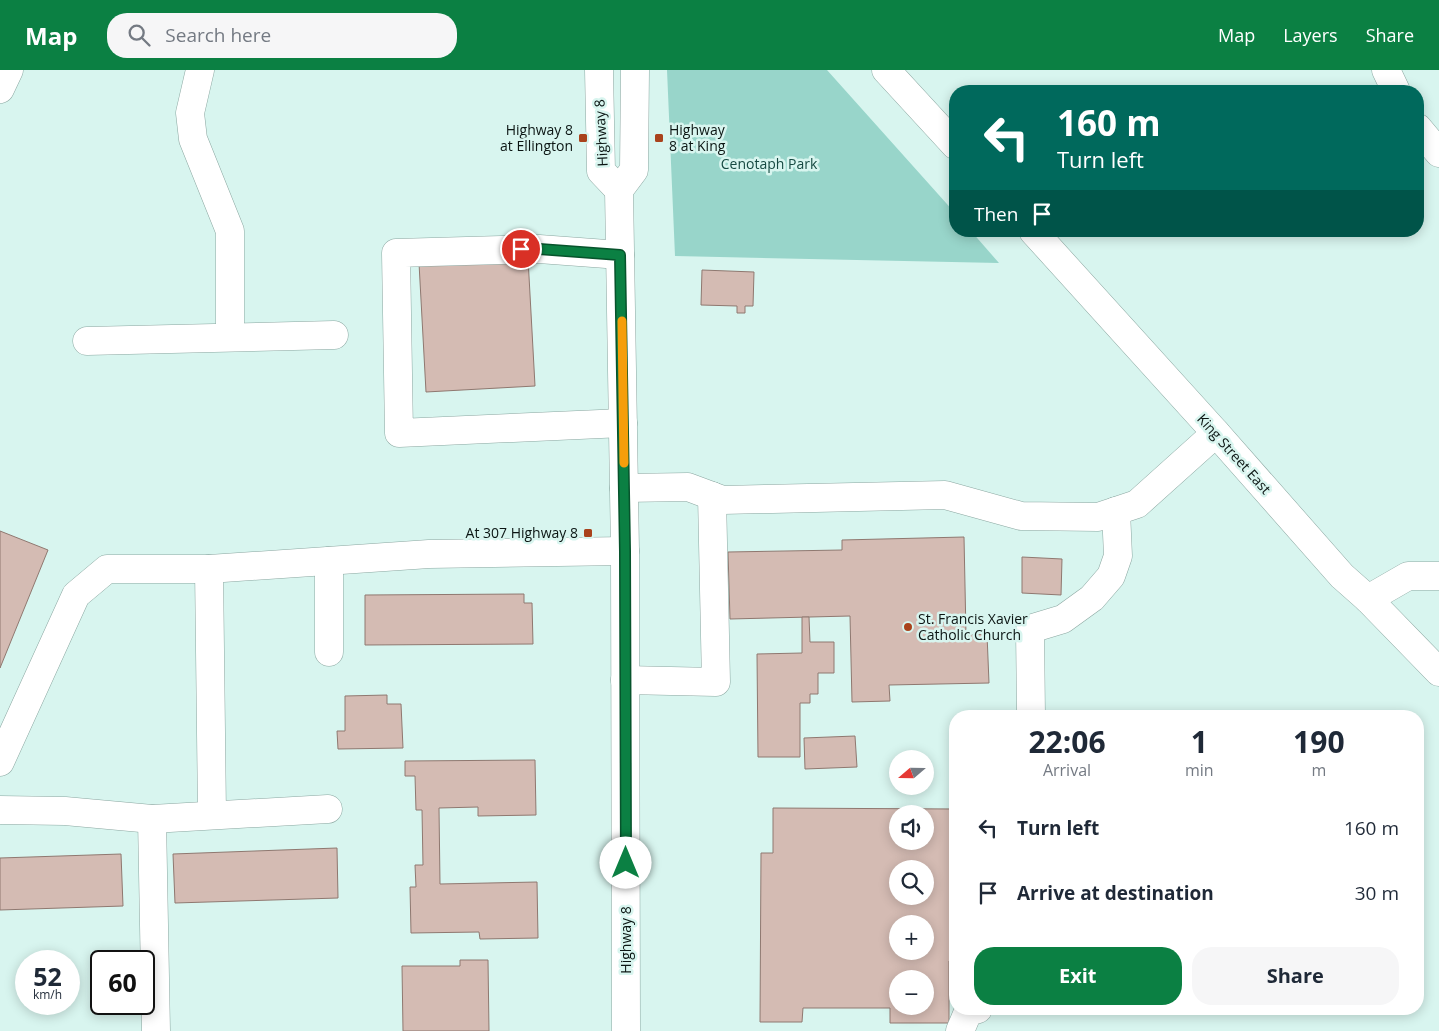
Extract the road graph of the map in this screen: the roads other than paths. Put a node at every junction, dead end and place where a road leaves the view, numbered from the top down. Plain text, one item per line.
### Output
1 (9, 70) edge
2 (200, 70) edge
3 (598, 70) edge
4 (635, 70) edge
5 (886, 70) edge
6 (1386, 70) edge
7 (1393, 85) edge
8 (0, 89) edge
9 (1424, 135) edge
10 (949, 138) edge
11 (1439, 153) edge
12 (620, 190) junction
13 (1038, 237) edge
14 (620, 255) junction
15 (334, 335) dead end
16 (230, 338) junction
17 (87, 341) dead end
18 (623, 422) junction
19 (1216, 433) junction
20 (624, 488) junction
21 (712, 496) junction
22 (1116, 511) junction
23 (625, 551) junction
24 (329, 561) junction
25 (208, 569) junction
26 (1439, 576) edge
27 (1368, 599) junction
28 (330, 652) dead end
29 (1439, 672) edge
30 (625, 680) junction
31 (1031, 710) edge
32 (0, 762) edge
33 (328, 809) dead end
34 (0, 810) edge
35 (212, 814) junction
36 (152, 819) junction
37 (156, 1031) edge
38 (626, 1031) edge

1 - 8 main road
2 - 16 main road
3 - 12 main road, Highway 8
4 - 12 main road
5 - 10 main road
6 - 7 main road
9 - 11 main road
12 - 14 main road, Highway 8
13 - 19 main road, King Street East
14 - 18 main road, Highway 8
14 - 18 main road
15 - 16 main road
16 - 17 main road
18 - 20 main road, Highway 8
19 - 22 main road
19 - 27 main road, King Street East
20 - 21 main road
20 - 23 main road, Highway 8
21 - 22 main road
21 - 30 main road
22 - 31 main road
23 - 24 main road
23 - 30 main road, Highway 8
24 - 25 main road
24 - 28 main road
25 - 32 main road
25 - 35 main road
26 - 27 main road
27 - 29 main road, King Street East
30 - 38 main road, Highway 8
33 - 35 main road
34 - 36 main road
35 - 36 main road
36 - 37 main road

